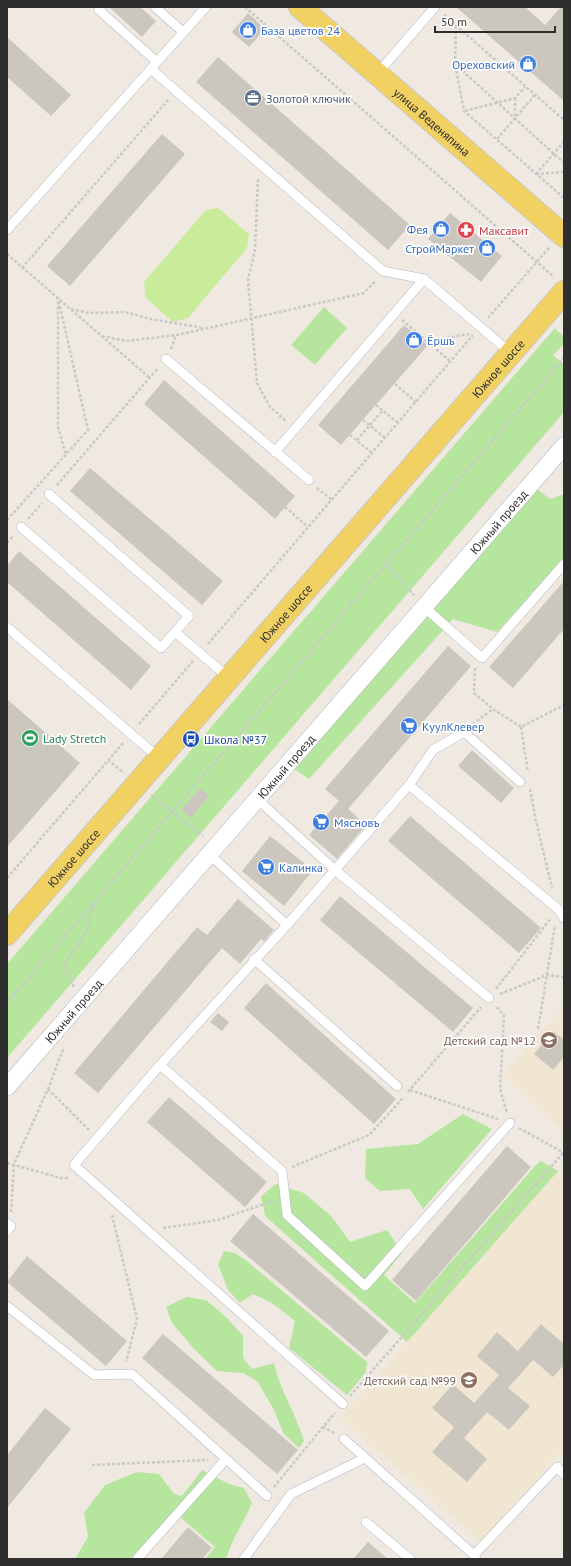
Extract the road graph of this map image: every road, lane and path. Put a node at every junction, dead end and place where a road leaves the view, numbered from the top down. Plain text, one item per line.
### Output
1 (101, 7) edge
2 (155, 7) edge
3 (206, 7) edge
4 (245, 7) edge
5 (300, 7) edge
6 (435, 7) edge
7 (456, 26) junction
8 (183, 32) junction
9 (157, 62) junction
10 (454, 64) junction
11 (151, 69) junction
12 (377, 74) junction
13 (525, 86) junction
14 (176, 91) junction
15 (535, 95) junction
16 (515, 98) junction
17 (497, 102) junction
18 (464, 111) junction
19 (515, 118) junction
20 (564, 120) edge
21 (497, 139) junction
22 (564, 142) edge
23 (554, 154) junction
24 (258, 163) junction
25 (564, 163) edge
26 (564, 172) edge
27 (536, 174) junction
28 (564, 198) edge
29 (7, 230) edge
30 (557, 241) edge
31 (7, 254) edge
32 (536, 262) junction
33 (22, 268) junction
34 (383, 271) junction
35 (424, 279) junction
36 (559, 284) edge
37 (58, 298) junction
38 (70, 309) junction
39 (394, 314) junction
40 (252, 318) junction
41 (206, 328) junction
42 (480, 328) junction
43 (102, 336) junction
44 (426, 341) junction
45 (511, 353) junction
46 (564, 358) edge
47 (166, 359) joint
48 (450, 362) junction
49 (150, 378) junction
50 (395, 384) dead end
51 (416, 402) junction
52 (376, 405) dead end
53 (383, 410) junction
54 (363, 420) dead end
55 (398, 423) junction
56 (370, 425) junction
57 (295, 428) junction
58 (350, 435) dead end
59 (385, 438) junction
60 (357, 440) junction
61 (564, 446) edge
62 (275, 452) junction
63 (372, 453) junction
64 (66, 455) junction
65 (309, 480) joint
66 (49, 494) junction
67 (332, 500) junction
68 (285, 507) dead end
69 (7, 520) edge
70 (21, 527) junction
71 (308, 528) junction
72 (7, 543) edge
73 (386, 564) junction
74 (564, 564) edge
75 (424, 607) junction
76 (7, 627) edge
77 (176, 632) junction
78 (475, 652) junction
79 (200, 653) junction
80 (228, 677) junction
81 (564, 705) edge
82 (493, 708) junction
83 (521, 727) junction
84 (464, 732) junction
85 (131, 734) junction
86 (159, 758) junction
87 (108, 760) junction
88 (528, 774) dead end
89 (525, 782) joint
90 (137, 784) junction
91 (409, 785) junction
92 (257, 799) junction
93 (172, 812) junction
94 (213, 851) junction
95 (335, 870) junction
96 (7, 878) edge
97 (564, 902) edge
98 (558, 909) junction
99 (564, 918) edge
100 (287, 925) junction
101 (7, 934) edge
102 (254, 959) junction
103 (547, 975) junction
104 (564, 977) edge
105 (489, 998) junction
106 (7, 1002) edge
107 (538, 1029) dead end
108 (160, 1065) junction
109 (397, 1086) joint
110 (7, 1087) edge
111 (48, 1089) dead end
112 (410, 1090) junction
113 (510, 1123) junction
114 (98, 1139) junction
115 (564, 1153) edge
116 (7, 1163) edge
117 (282, 1171) junction
118 (91, 1179) junction
119 (107, 1194) junction
120 (285, 1197) junction
121 (7, 1223) edge
122 (147, 1230) junction
123 (7, 1231) edge
124 (7, 1306) edge
125 (123, 1374) junction
126 (342, 1404) junction
127 (323, 1427) junction
128 (344, 1439) joint
129 (366, 1458) junction
130 (226, 1459) junction
131 (92, 1465) dead end
132 (564, 1474) edge
133 (267, 1496) joint
134 (366, 1522) dead end
135 (475, 1557) edge
136 (136, 1559) edge
137 (244, 1559) edge
138 (410, 1559) edge

1 - 9 lane
2 - 8 lane
3 - 8 lane
4 - 32 path
5 - 12 main road, улица Веденяпина
6 - 7 path
6 - 12 lane
7 - 10 path
7 - 13 path
8 - 9 lane
9 - 11 lane
10 - 17 path
10 - 18 path
11 - 14 lane
11 - 29 lane
12 - 30 main road, улица Веденяпина
13 - 15 path
13 - 16 path
14 - 24 lane
14 - 33 path
15 - 19 path
15 - 20 path
16 - 17 path
16 - 19 path
17 - 18 path
17 - 19 path
18 - 21 path
19 - 21 path
19 - 23 path
21 - 27 path
22 - 23 path
23 - 25 path
23 - 27 path
24 - 34 lane
24 - 40 path
26 - 27 path
27 - 28 path
30 - 32 path
31 - 33 path
32 - 36 path
32 - 42 path
33 - 37 path
34 - 35 lane
34 - 40 path
35 - 39 lane
35 - 42 lane
36 - 45 main road, Южное шоссе
37 - 38 path
37 - 64 path
37 - 64 path
38 - 41 path
38 - 43 path
39 - 44 path
39 - 57 lane
40 - 41 path
40 - 57 path
41 - 43 path
42 - 45 lane
43 - 49 path
44 - 48 path
44 - 48 path
45 - 80 main road, Южное шоссе
46 - 73 path
47 - 49 path
47 - 62 lane
48 - 51 path
49 - 66 path
50 - 51 path
51 - 55 path
52 - 53 path
53 - 55 path
53 - 56 path
54 - 56 path
55 - 59 path
56 - 59 path
56 - 60 path
57 - 62 lane
58 - 60 path
59 - 63 path
60 - 63 path
61 - 75 street, Южный проезд
62 - 65 lane
63 - 67 path
64 - 69 path
65 - 67 path
66 - 70 path
66 - 77 lane
67 - 71 path
68 - 71 path
70 - 72 path
70 - 77 lane
71 - 79 path
73 - 75 path
73 - 93 path
74 - 78 lane
75 - 78 lane
75 - 92 street, Южный проезд
76 - 85 lane
77 - 79 lane
78 - 82 path
79 - 80 lane
79 - 85 path
80 - 86 main road, Южное шоссе
81 - 83 path
82 - 83 path
82 - 84 path
83 - 88 path
84 - 89 lane
84 - 91 lane
85 - 86 lane
85 - 87 path
86 - 90 main road, Южное шоссе
87 - 90 path
87 - 96 path
89 - 98 path
90 - 93 path
90 - 101 main road, Южное шоссе
91 - 95 lane
91 - 98 lane
92 - 94 street, Южный проезд
92 - 95 lane
93 - 94 path
93 - 106 path
94 - 100 lane
94 - 110 street, Южный проезд
95 - 100 lane
95 - 105 lane
97 - 98 lane
98 - 99 lane
98 - 103 path
98 - 105 path
100 - 102 lane
102 - 108 lane
102 - 109 lane
103 - 104 path
103 - 105 path
103 - 107 path
105 - 112 path
105 - 113 path
108 - 114 lane
108 - 117 lane
109 - 112 path
111 - 114 path
112 - 113 path
112 - 117 path
113 - 115 path
113 - 120 lane
114 - 118 lane
115 - 126 path
116 - 118 path
117 - 120 lane
118 - 119 lane
119 - 122 lane
119 - 125 path
120 - 122 path
121 - 123 lane
122 - 126 lane
124 - 125 lane
125 - 130 lane
126 - 127 path
127 - 128 path
127 - 133 path
128 - 129 lane
129 - 135 lane
129 - 137 lane
130 - 131 path
130 - 133 lane
130 - 136 lane
132 - 135 lane
134 - 138 lane

